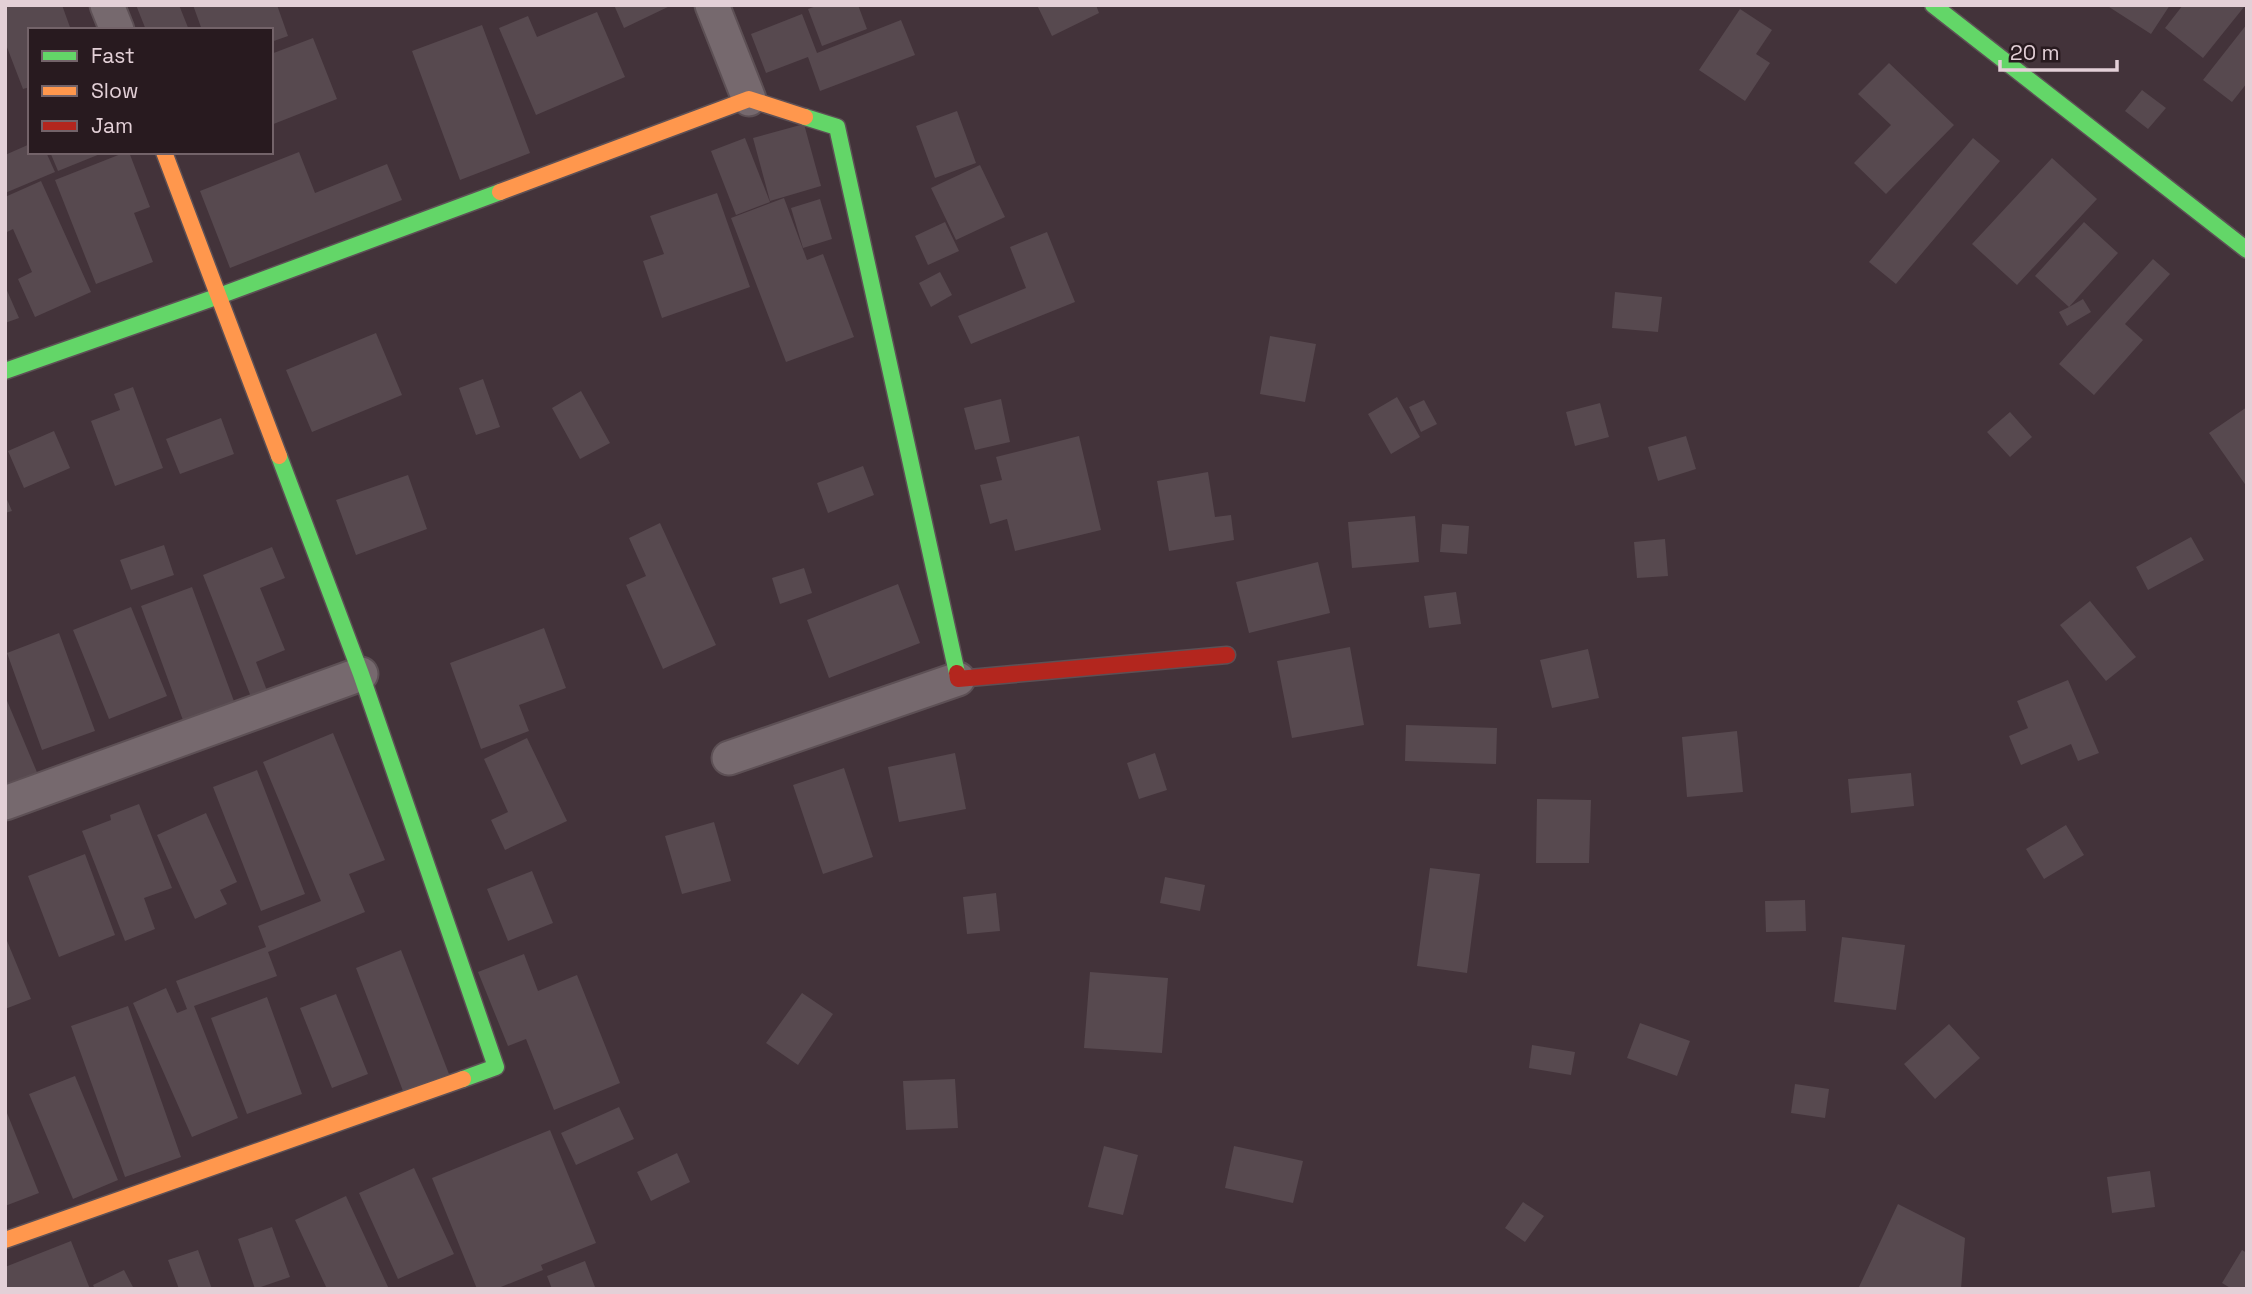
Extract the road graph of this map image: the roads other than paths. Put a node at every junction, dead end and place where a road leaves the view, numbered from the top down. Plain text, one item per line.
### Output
1 (107, 5) edge
2 (712, 5) edge
3 (1933, 5) edge
4 (116, 28) edge
5 (749, 99) junction
6 (165, 154) edge
7 (2247, 250) edge
8 (219, 296) junction
9 (5, 371) edge
10 (1227, 655) dead end
11 (361, 674) junction
12 (958, 679) junction
13 (729, 758) dead end
14 (5, 803) edge
15 (5, 1240) edge

1 - 4 street
2 - 5 street
3 - 7 street
5 - 8 street
5 - 12 street
6 - 8 street
8 - 9 street
8 - 11 street
10 - 12 street
11 - 14 street
11 - 15 street
12 - 13 street

